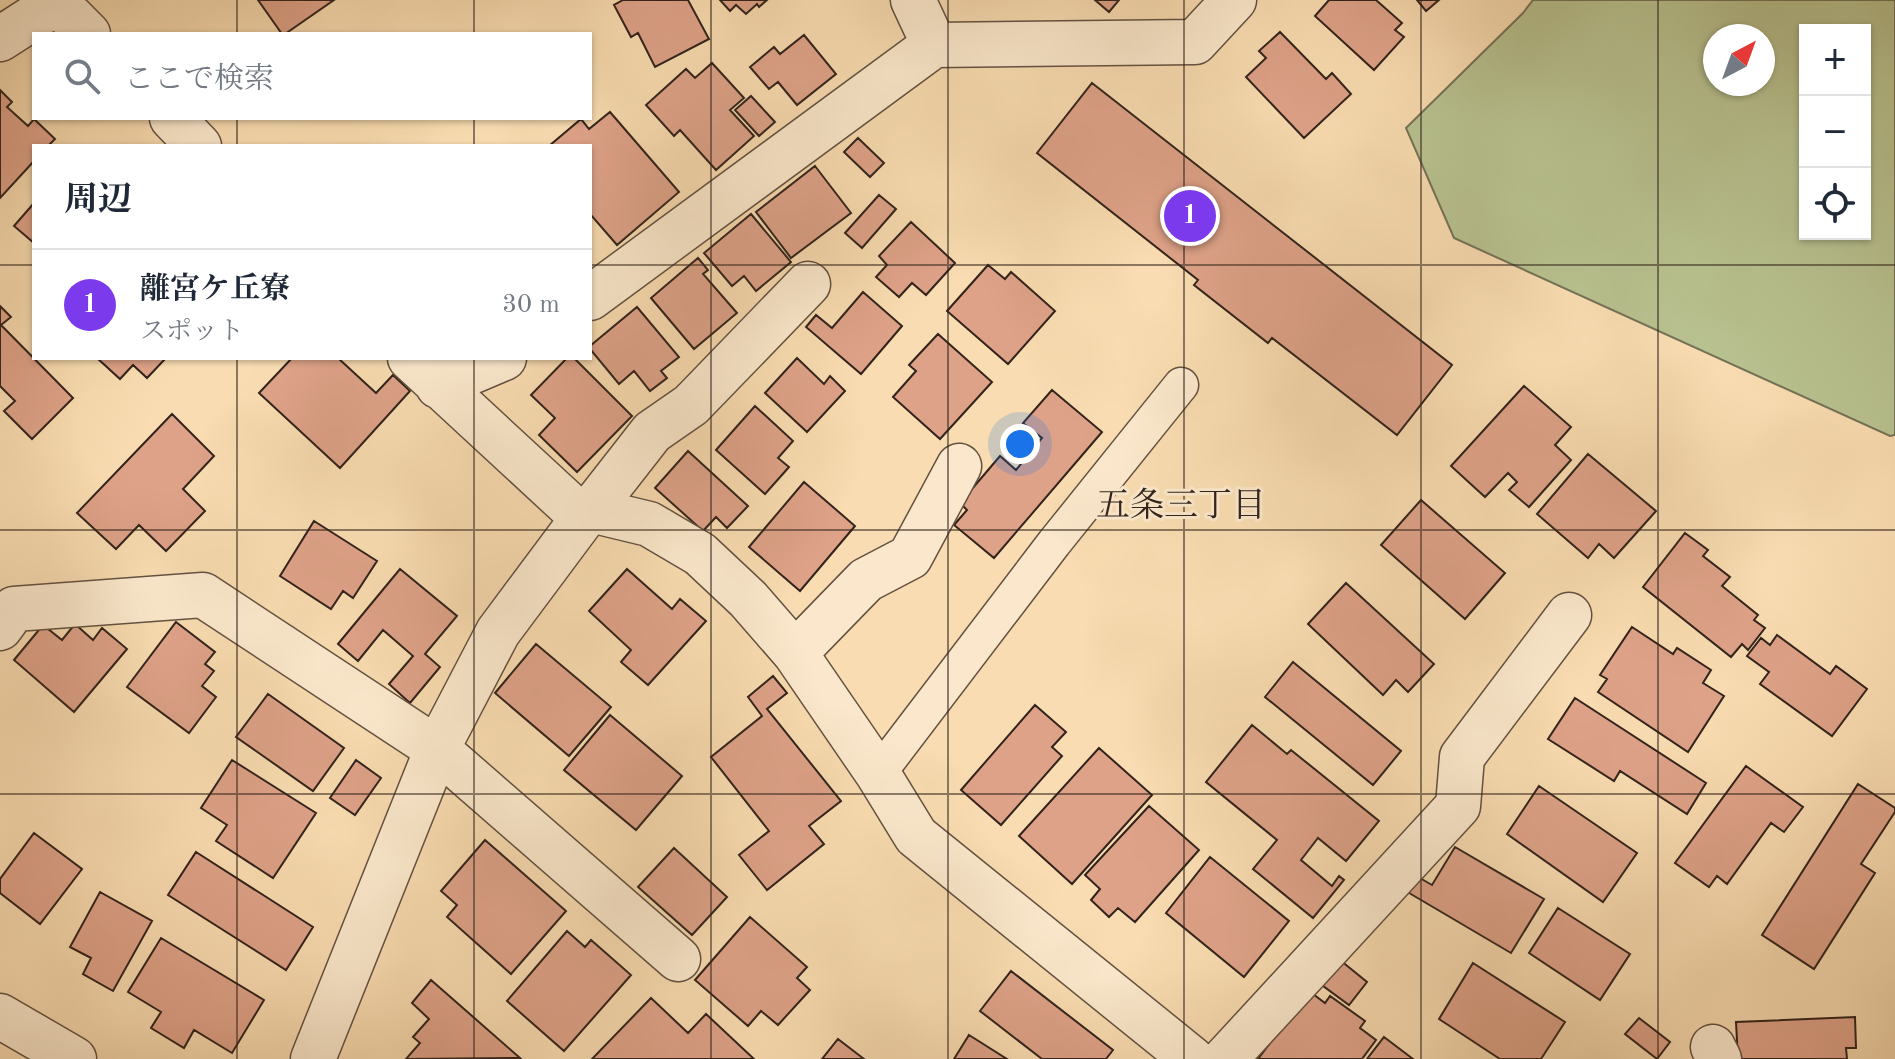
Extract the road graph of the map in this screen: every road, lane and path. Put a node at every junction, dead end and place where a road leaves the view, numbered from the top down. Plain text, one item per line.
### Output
1 (913, 0) edge
2 (1234, 0) edge
3 (57, 1) edge
4 (86, 32) edge
5 (0, 39) edge
6 (934, 45) junction
7 (174, 120) edge
8 (197, 144) edge
9 (808, 284) dead end
10 (592, 297) edge
11 (493, 360) edge
12 (424, 372) edge
13 (1181, 385) dead end
14 (959, 466) dead end
15 (587, 514) junction
16 (1569, 615) dead end
17 (0, 628) edge
18 (795, 653) junction
19 (437, 749) junction
20 (878, 774) junction
21 (678, 959) dead end
22 (0, 1016) edge
23 (1176, 1054) edge
24 (74, 1059) edge
25 (313, 1059) edge
26 (1225, 1059) edge

1 - 6 street
2 - 6 street
3 - 4 street
3 - 5 street
6 - 10 street
7 - 8 street
9 - 15 street
11 - 12 street
12 - 15 street
13 - 20 lane
14 - 18 street
15 - 18 street
15 - 19 street
16 - 26 street
17 - 19 street
18 - 20 street
19 - 21 street
19 - 25 street
20 - 23 street
22 - 24 street

